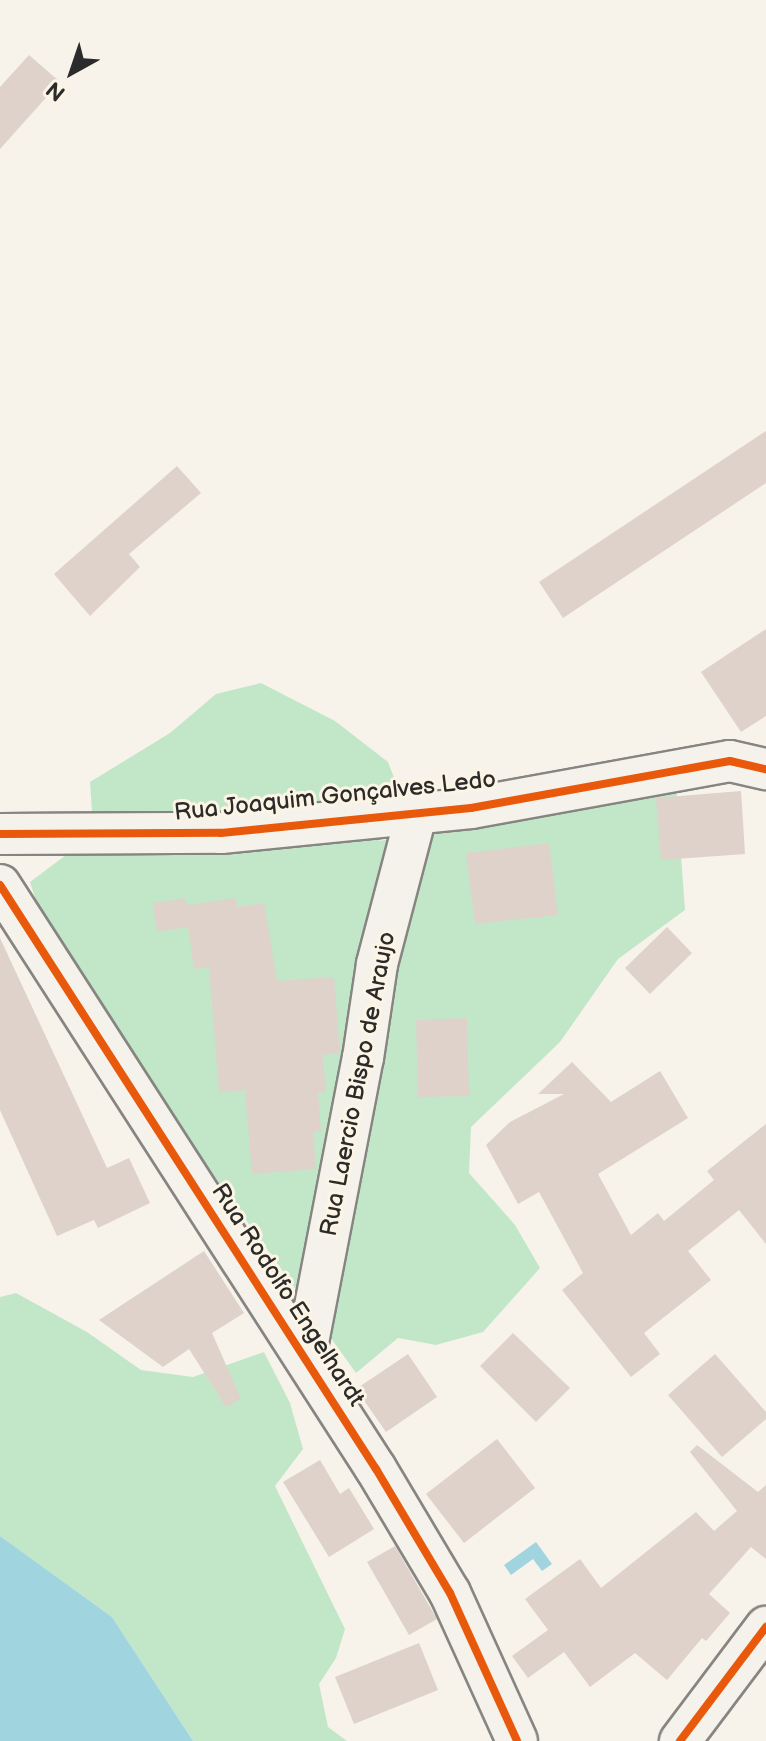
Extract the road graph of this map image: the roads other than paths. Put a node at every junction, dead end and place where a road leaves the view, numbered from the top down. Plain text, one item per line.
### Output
1 (766, 769) edge
2 (417, 812) junction
3 (0, 834) edge
4 (0, 885) edge
5 (305, 1358) junction
6 (766, 1627) edge
7 (517, 1741) edge
8 (680, 1741) edge

1 - 2 street, Rua Joaquim Gonçalves Ledo
2 - 3 street, Rua Joaquim Gonçalves Ledo
2 - 5 street, Rua Laercio Bispo de Araujo
4 - 5 street, Rua Rodolfo Engelhardt
5 - 7 street, Rua Rodolfo Engelhardt
6 - 8 street

